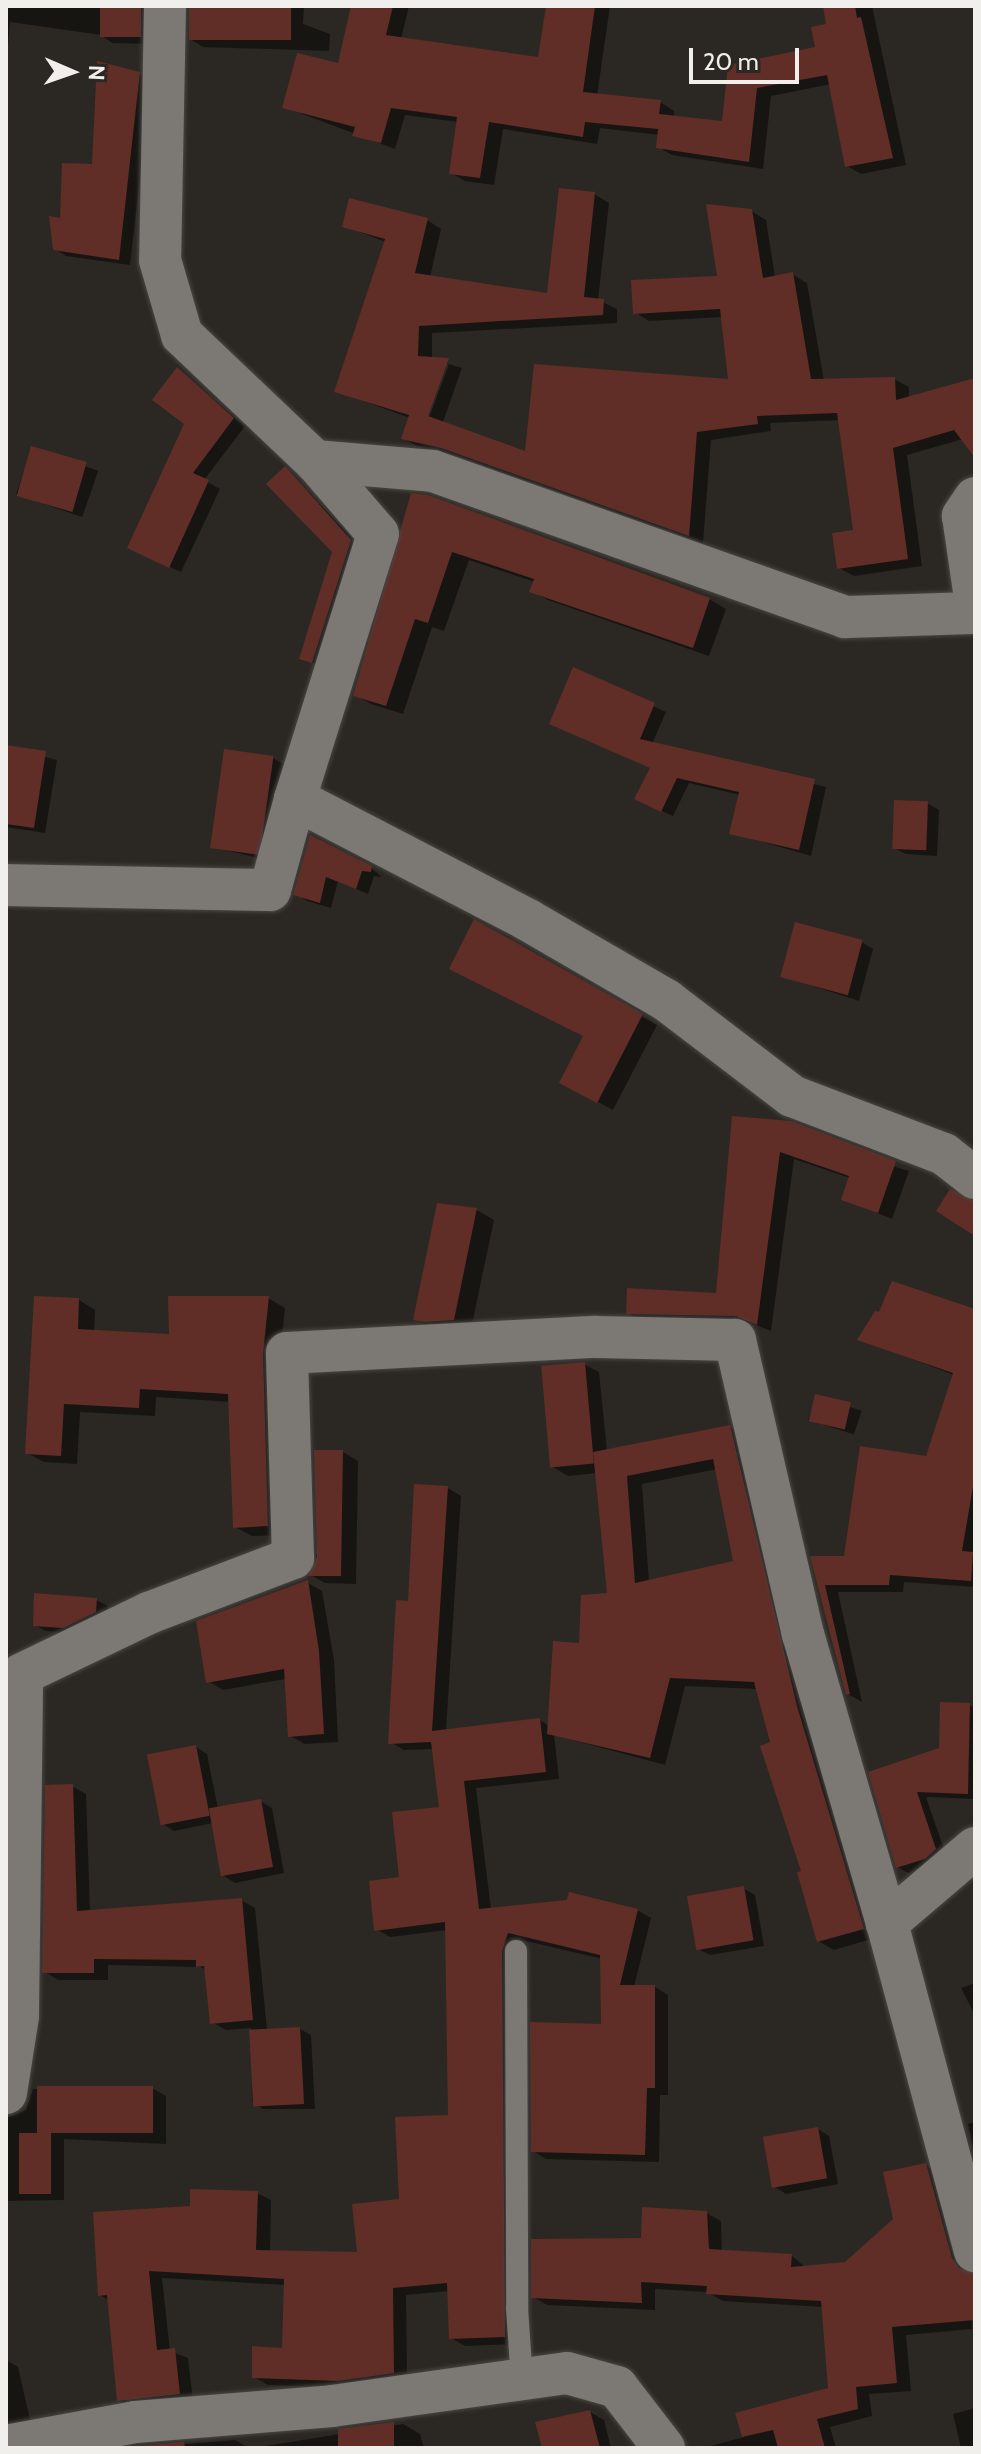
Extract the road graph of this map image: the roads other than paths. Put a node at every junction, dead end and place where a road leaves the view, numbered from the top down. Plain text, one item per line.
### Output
1 (165, 6) edge
2 (315, 461) junction
3 (975, 498) edge
4 (975, 598) edge
5 (975, 613) edge
6 (295, 799) junction
7 (6, 885) edge
8 (975, 1178) edge
9 (975, 1848) edge
10 (887, 1923) junction
11 (516, 1951) dead end
12 (6, 2093) edge
13 (975, 2251) edge
14 (522, 2382) junction
15 (6, 2446) edge
16 (664, 2448) edge

1 - 2 street
2 - 5 street
2 - 6 street
3 - 4 street
6 - 7 street
6 - 8 street
9 - 10 street
10 - 12 street
10 - 13 street
11 - 14 lane
14 - 15 street
14 - 16 street

